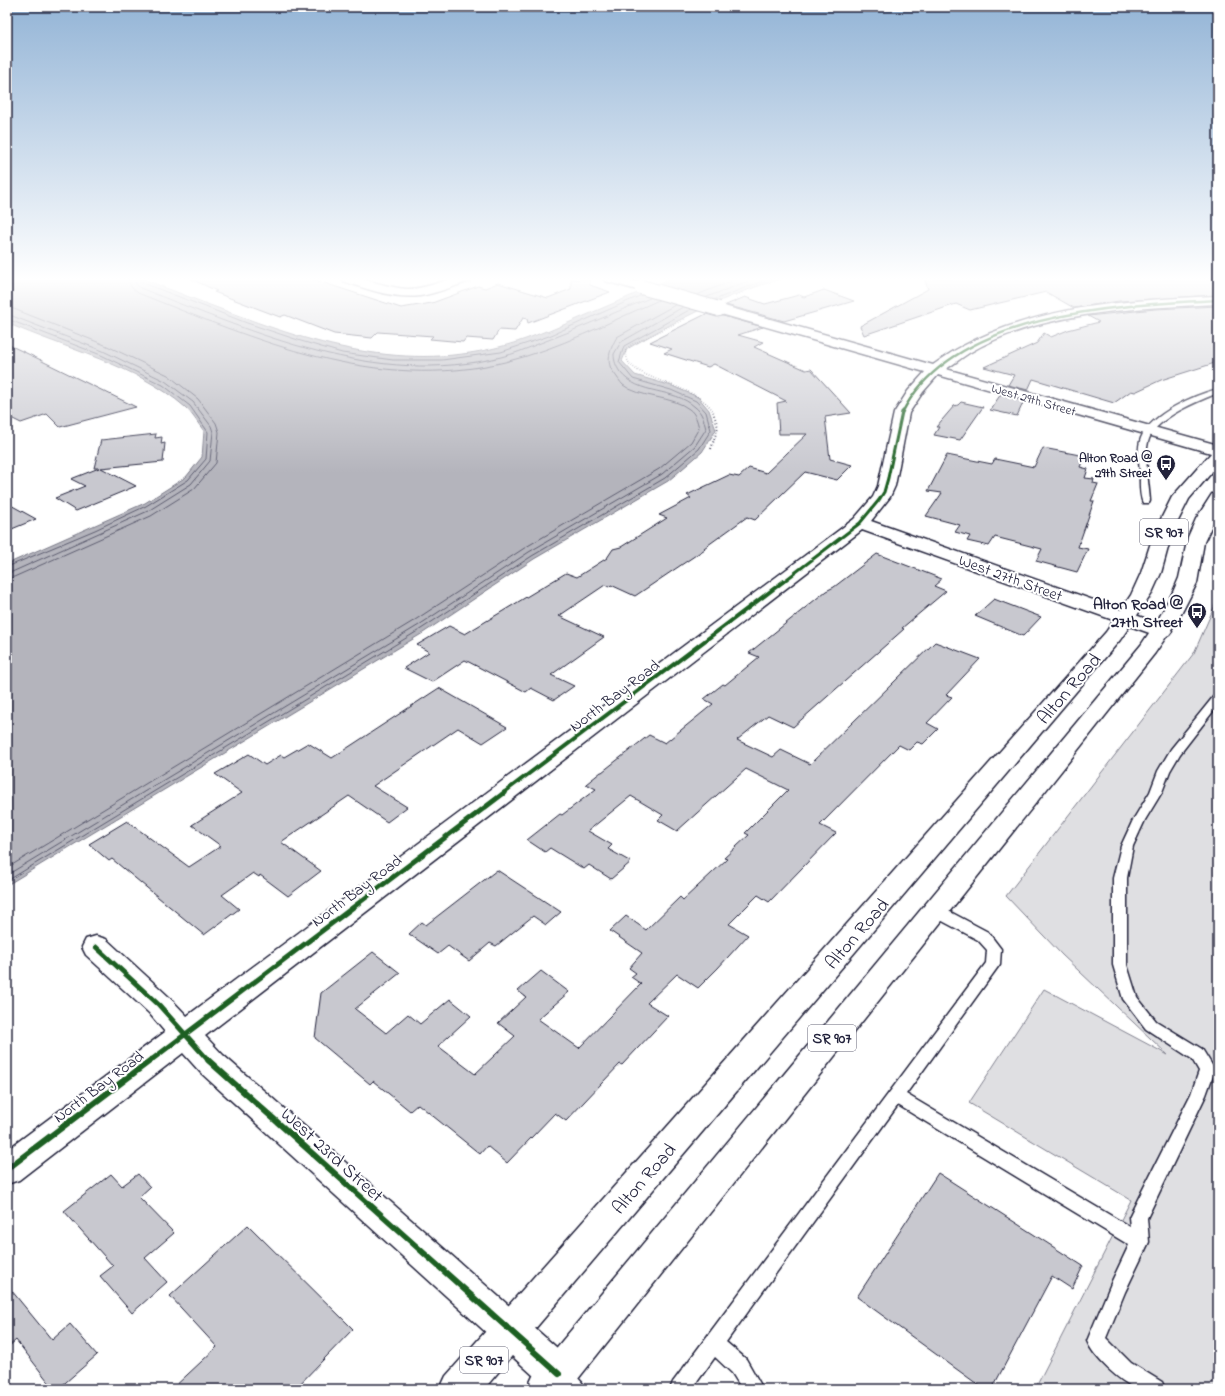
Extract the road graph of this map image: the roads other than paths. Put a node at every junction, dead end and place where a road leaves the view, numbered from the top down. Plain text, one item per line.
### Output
1 (836, 343) edge
2 (980, 343) edge
3 (934, 371) junction
4 (1218, 391) edge
5 (1149, 431) junction
6 (1218, 450) edge
7 (1218, 455) edge
8 (1218, 498) edge
9 (1146, 501) dead end
10 (860, 523) junction
11 (1126, 618) junction
12 (1162, 631) junction
13 (1218, 698) edge
14 (936, 911) junction
15 (96, 947) dead end
16 (185, 1035) junction
17 (896, 1096) junction
18 (7, 1169) edge
19 (1140, 1242) junction
20 (510, 1330) junction
21 (714, 1343) junction
22 (560, 1384) edge
23 (459, 1389) edge
24 (680, 1389) edge
25 (753, 1389) edge
26 (1155, 1389) edge

1 - 3 main road, West 29th Street, bridge
2 - 3 main road, North Bay Road
3 - 5 main road, West 29th Street
3 - 10 main road, North Bay Road
4 - 5 lane
5 - 6 main road, West 29th Street
5 - 9 lane
7 - 11 main road, Alton Road / SR 907
8 - 12 main road, SR 907
10 - 11 main road, West 27th Street
10 - 16 main road, North Bay Road
11 - 12 main road, West 27th Street
11 - 20 main road, Alton Road / SR 907
12 - 14 main road, SR 907
13 - 19 lane
14 - 17 lane
14 - 22 main road, SR 907
15 - 16 main road, West 23rd Street
16 - 18 main road, North Bay Road
16 - 20 main road, West 23rd Street
17 - 19 lane
17 - 21 lane
19 - 26 lane
20 - 22 main road, West 23rd Street
20 - 23 main road, Alton Road / SR 907
21 - 24 lane
21 - 25 lane

